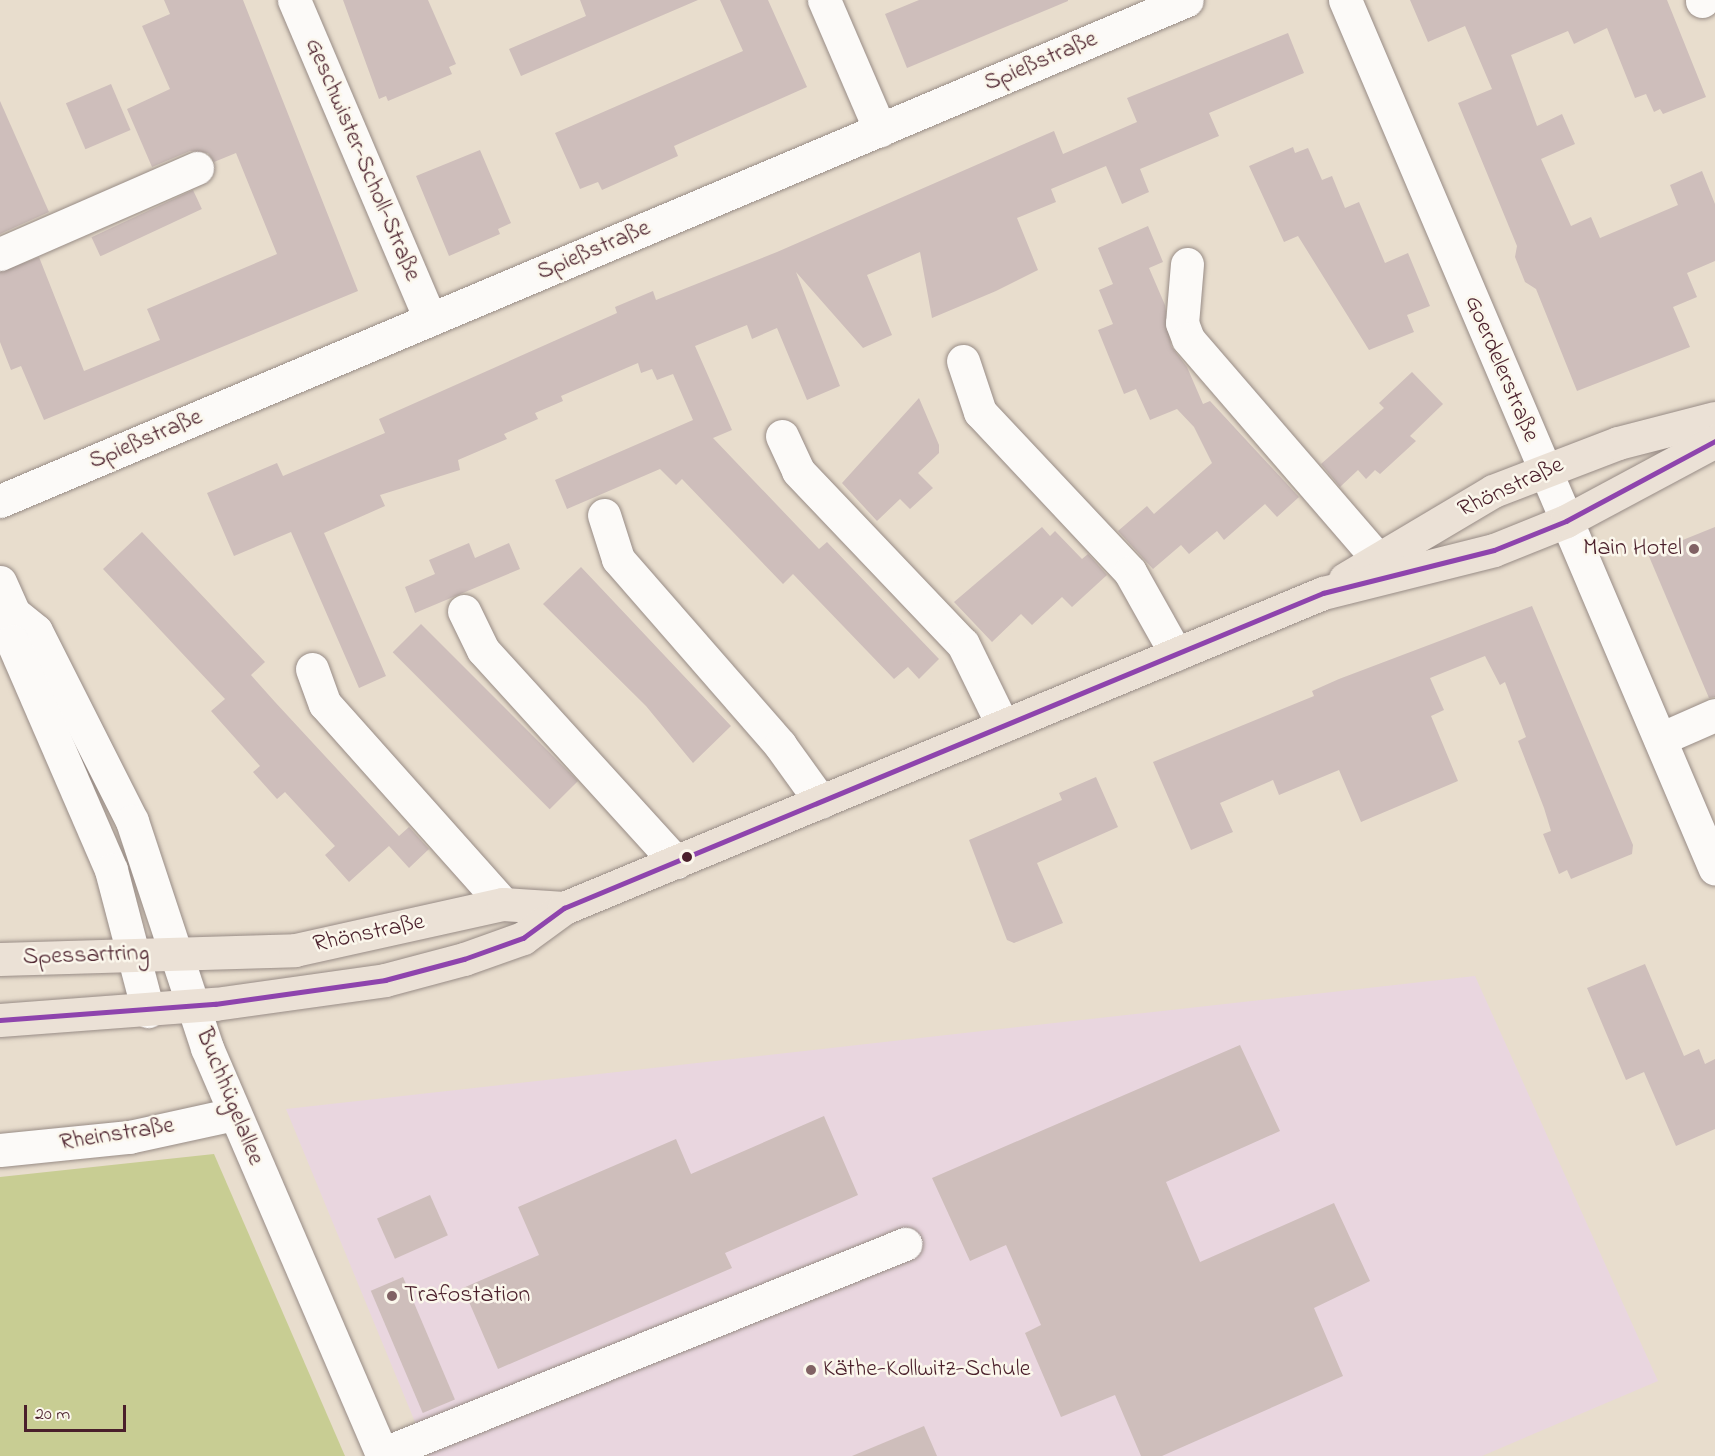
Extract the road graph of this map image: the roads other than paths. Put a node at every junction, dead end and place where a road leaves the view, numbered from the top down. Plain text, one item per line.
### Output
1 (294, 0) edge
2 (824, 0) edge
3 (1187, 0) edge
4 (1345, 0) edge
5 (880, 130) junction
6 (197, 168) dead end
7 (0, 254) edge
8 (1187, 264) dead end
9 (430, 319) junction
10 (963, 361) dead end
11 (1715, 418) edge
12 (782, 436) dead end
13 (1715, 441) edge
14 (1545, 471) junction
15 (0, 501) edge
16 (604, 515) dead end
17 (1566, 521) junction
18 (1377, 558) junction
19 (0, 582) edge
20 (1323, 593) junction
21 (464, 611) dead end
22 (14, 613) junction
23 (1176, 654) junction
24 (312, 669) dead end
25 (15, 676) edge
26 (1715, 716) edge
27 (1003, 726) junction
28 (1660, 739) junction
29 (821, 801) junction
30 (676, 862) junction
31 (1715, 869) edge
32 (503, 904) junction
33 (564, 908) junction
34 (172, 952) junction
35 (134, 954) junction
36 (0, 959) edge
37 (193, 1006) junction
38 (147, 1011) junction
39 (0, 1020) edge
40 (234, 1114) junction
41 (0, 1150) edge
42 (905, 1244) dead end
43 (383, 1455) edge

1 - 9 street, Geschwister-Scholl-Straße
2 - 5 street
3 - 5 street, Spießstraße
4 - 14 street, Goerdelerstraße
5 - 9 street, Spießstraße
6 - 7 street
8 - 18 street
9 - 15 street, Spießstraße
10 - 23 street
11 - 14 main road, Rhönstraße
12 - 27 street
13 - 17 main road, Rhönstraße
14 - 17 street, Goerdelerstraße
14 - 18 main road, Rhönstraße
16 - 29 street
17 - 20 main road, Rhönstraße
17 - 28 street, Goerdelerstraße
18 - 20 main road, Rhönstraße
19 - 22 street, Buchhügelallee
20 - 23 main road, Rhönstraße
21 - 30 street
22 - 25 street, Buchhügelallee
22 - 34 street, Buchhügelallee
23 - 27 main road, Rhönstraße
24 - 32 street
25 - 35 street, Buchhügelallee
26 - 28 street
27 - 29 main road, Rhönstraße
28 - 31 street, Goerdelerstraße
29 - 30 main road, Rhönstraße
30 - 33 main road, Rhönstraße
32 - 33 main road, Rhönstraße
32 - 34 main road, Rhönstraße
33 - 37 main road, Rhönstraße
34 - 35 main road, Spessartring
34 - 37 street, Buchhügelallee
35 - 36 main road, Spessartring
35 - 38 street, Buchhügelallee
37 - 38 main road, Rhönstraße
37 - 40 street, Buchhügelallee
38 - 39 main road
40 - 41 street, Rheinstraße
40 - 43 street, Buchhügelallee
42 - 43 street

